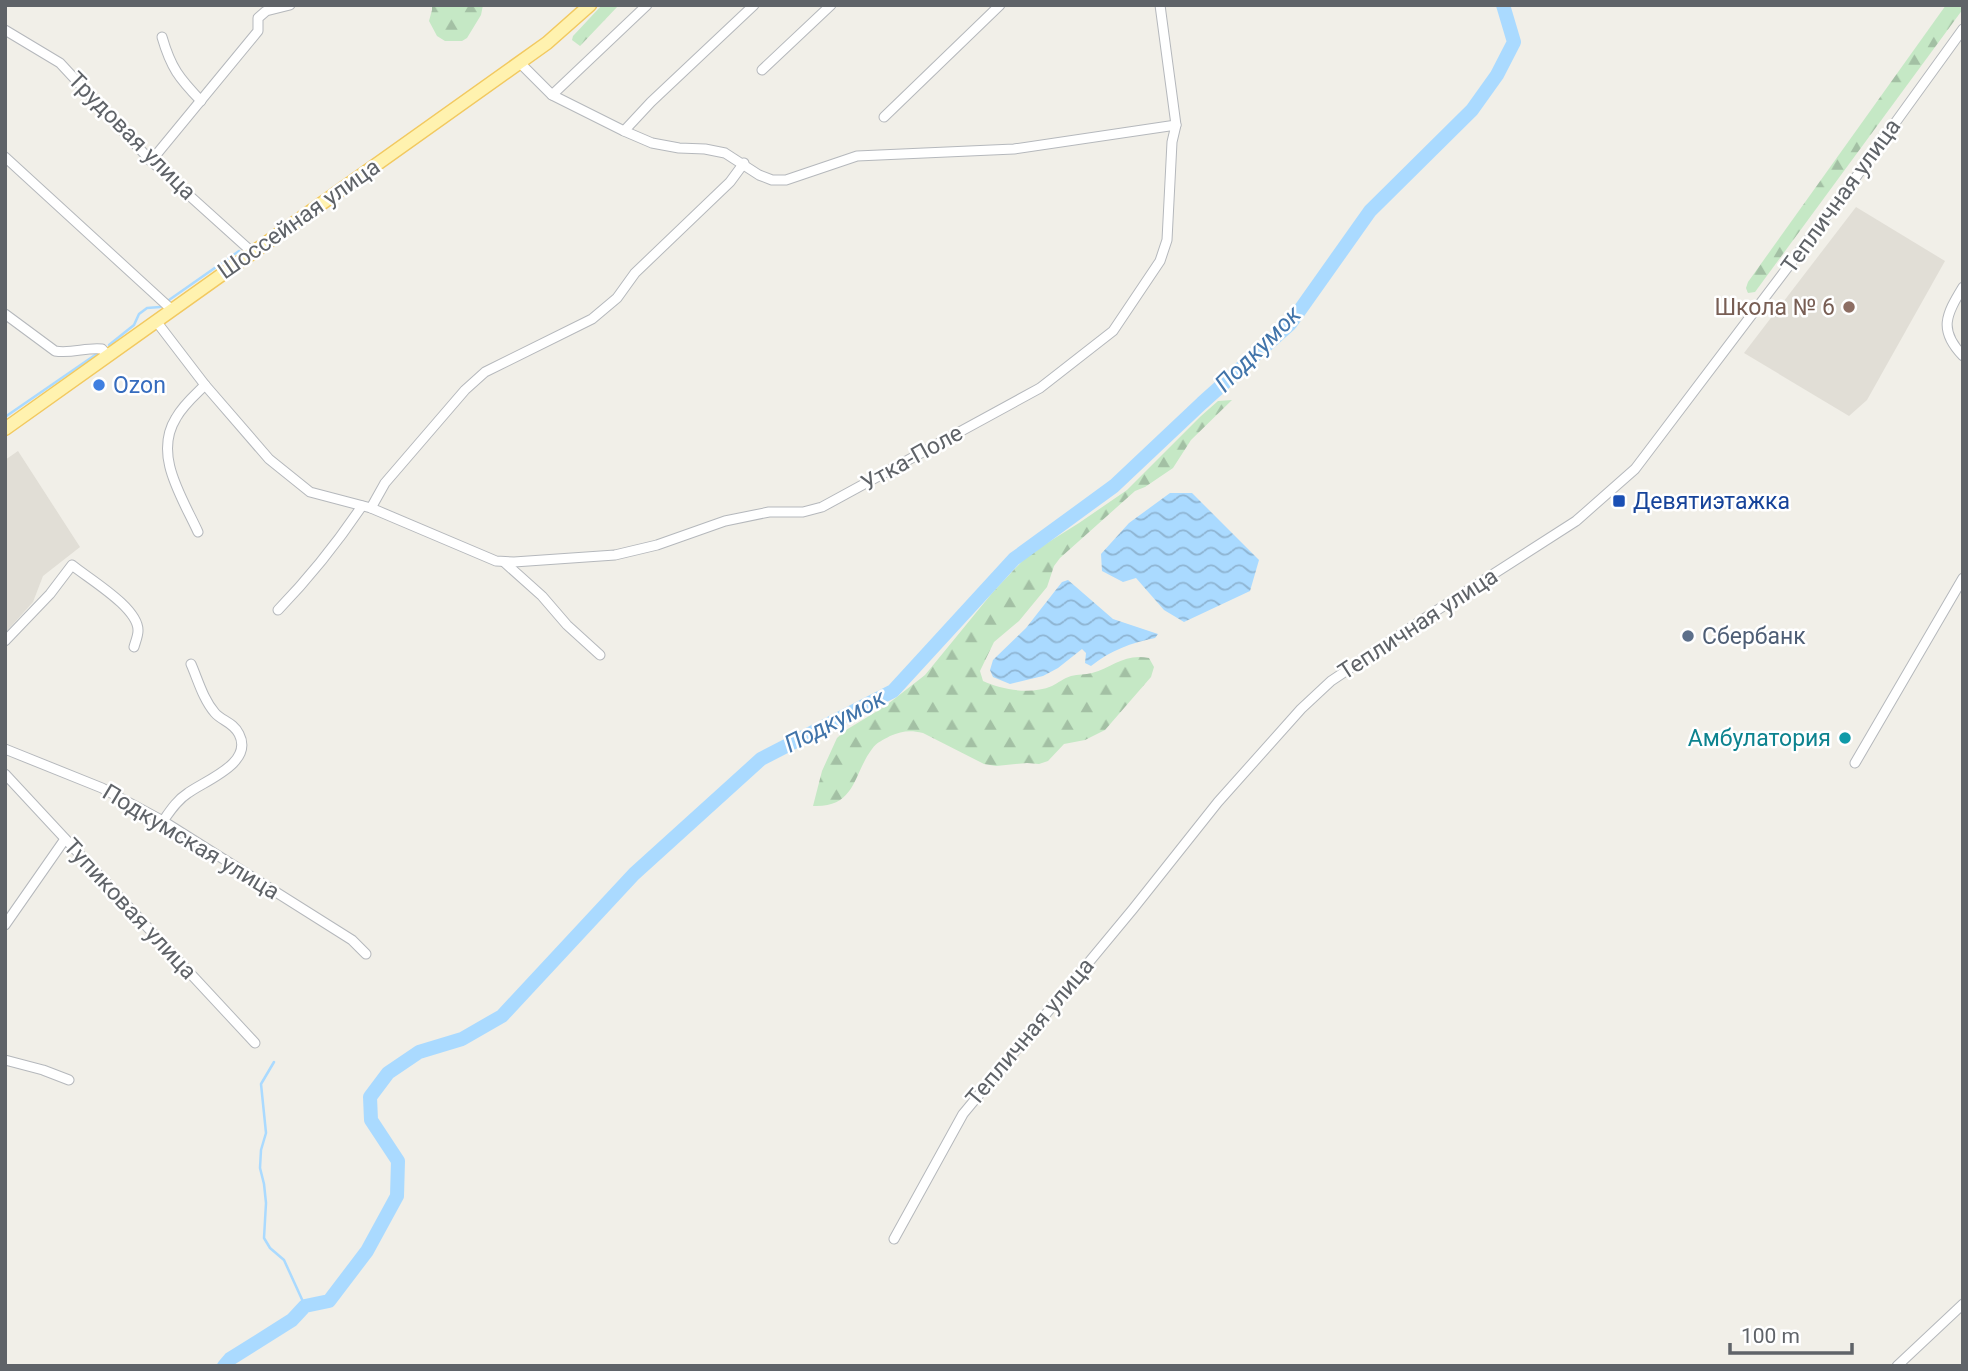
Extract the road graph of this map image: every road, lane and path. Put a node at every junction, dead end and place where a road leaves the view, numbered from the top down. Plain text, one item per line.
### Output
1 (289, 5) edge
2 (590, 5) edge
3 (647, 5) edge
4 (754, 5) edge
5 (831, 5) edge
6 (1000, 5) edge
7 (1160, 5) edge
8 (1963, 29) edge
9 (5, 30) edge
10 (162, 37) dead end
11 (520, 62) junction
12 (762, 70) dead end
13 (552, 95) junction
14 (201, 101) junction
15 (884, 117) dead end
16 (1176, 125) junction
17 (624, 131) junction
18 (5, 157) edge
19 (151, 161) junction
20 (744, 163) junction
21 (252, 252) junction
22 (1963, 287) edge
23 (172, 309) junction
24 (5, 314) edge
25 (156, 321) junction
26 (108, 356) junction
27 (1963, 356) edge
28 (205, 385) junction
29 (5, 429) edge
30 (366, 507) junction
31 (198, 532) dead end
32 (504, 562) junction
33 (1963, 578) edge
34 (278, 610) dead end
35 (5, 642) edge
36 (134, 648) dead end
37 (600, 655) dead end
38 (191, 664) dead end
39 (5, 749) edge
40 (1855, 762) dead end
41 (5, 774) edge
42 (163, 821) junction
43 (65, 839) junction
44 (5, 925) edge
45 (366, 954) dead end
46 (255, 1043) dead end
47 (5, 1060) edge
48 (69, 1080) dead end
49 (894, 1239) dead end
50 (1963, 1304) edge
51 (1897, 1366) edge

1 - 14 street
2 - 11 main road, Шоссейная улица
3 - 13 street
4 - 17 street
5 - 12 street
6 - 15 street
7 - 16 street, Утка-Поле
8 - 49 street, Тепличная улица
9 - 19 street, Трудовая улица
10 - 14 street
11 - 13 street
11 - 21 main road, Шоссейная улица
13 - 17 street
14 - 19 street
16 - 20 street
16 - 32 street, Утка-Поле
17 - 20 street
18 - 23 street
19 - 21 street, Трудовая улица
20 - 30 street
21 - 23 main road, Шоссейная улица
22 - 27 street
23 - 25 main road, Шоссейная улица
24 - 26 street
25 - 26 main road, Шоссейная улица
25 - 28 street, Утка-Поле
26 - 29 main road, Шоссейная улица
28 - 30 street, Утка-Поле
28 - 31 street
30 - 32 street, Утка-Поле
30 - 34 street
32 - 37 street
33 - 40 street
35 - 36 street
38 - 42 street
39 - 42 street, Подкумская улица
41 - 43 street, Тупиковая улица
42 - 45 street, Подкумская улица
43 - 44 street
43 - 46 street, Тупиковая улица
47 - 48 street
50 - 51 street

